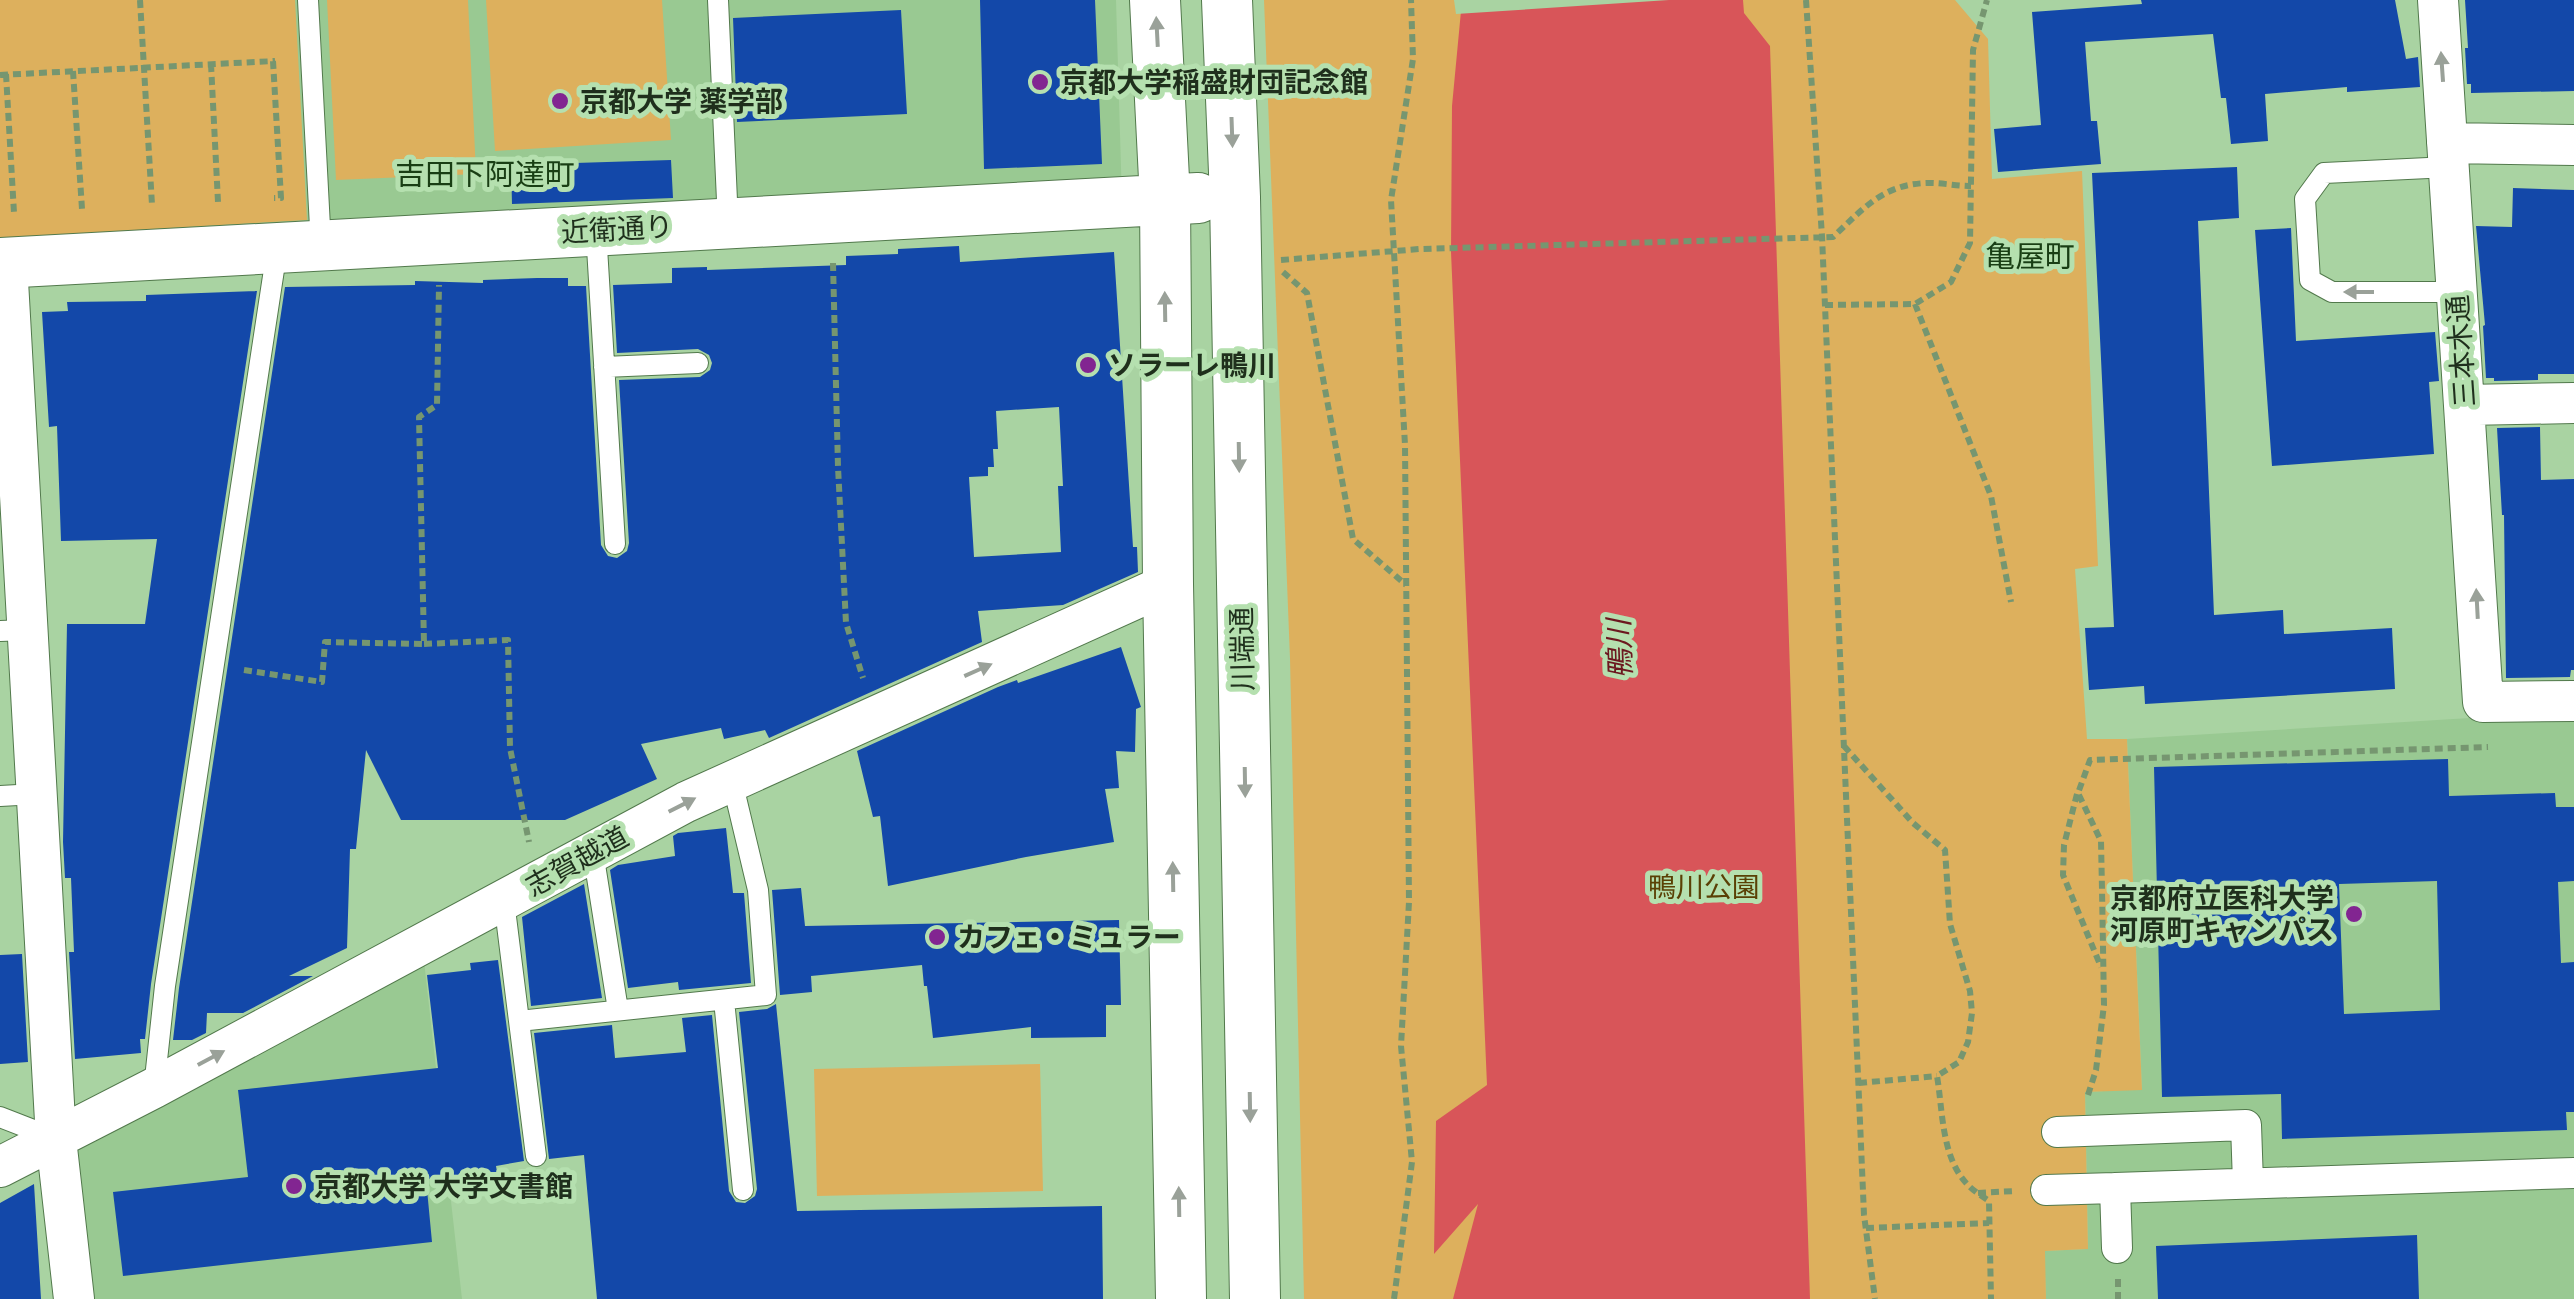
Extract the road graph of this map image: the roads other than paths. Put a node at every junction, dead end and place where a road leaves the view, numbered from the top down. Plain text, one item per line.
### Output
1 (308, 0) edge
2 (718, 0) edge
3 (1156, 0) edge
4 (1226, 0) edge
5 (2438, 0) edge
6 (2574, 144) edge
7 (2448, 155) junction
8 (1234, 197) junction
9 (1164, 199) junction
10 (728, 223) junction
11 (596, 230) junction
12 (299, 247) junction
13 (3, 263) edge
14 (2457, 292) junction
15 (698, 363) dead end
16 (604, 367) junction
17 (2574, 402) edge
18 (2466, 405) junction
19 (615, 544) dead end
20 (1168, 584) junction
21 (14, 630) edge
22 (2574, 700) edge
23 (732, 781) junction
24 (18, 795) edge
25 (593, 852) junction
26 (521, 892) junction
27 (724, 1000) junction
28 (618, 1010) junction
29 (520, 1022) junction
30 (154, 1088) junction
31 (0, 1117) edge
32 (2067, 1131) road end
33 (56, 1139) junction
34 (536, 1156) dead end
35 (0, 1168) edge
36 (2574, 1173) edge
37 (2248, 1183) junction
38 (2114, 1188) junction
39 (744, 1190) dead end
40 (2046, 1190) dead end
41 (2117, 1248) dead end
42 (74, 1299) edge
43 (1181, 1299) edge
44 (1255, 1299) edge

1 - 12 lane
2 - 10 lane
9 -> 3 street
4 -> 8 street, 川端通
7 -> 5 street, 三本木通
6 - 7 street
7 - 14 street, 三本木通
14 -> 7 lane
8 - 9 street, 近衛通り
8 -> 44 street, 川端通
9 - 10 street, 近衛通り
20 -> 9 street
10 - 11 street, 近衛通り
11 - 12 street, 近衛通り
11 - 16 lane
12 - 13 street, 近衛通り
12 - 30 lane
13 - 21 street
14 - 18 street, 三本木通
15 - 16 lane
16 - 19 lane
17 - 18 street
22 -> 18 street, 三本木通
23 -> 20 street, 志賀越道
43 -> 20 street
21 - 24 street
25 -> 23 street, 志賀越道
23 - 27 lane
24 - 33 street
25 - 26 street, 志賀越道
25 - 28 lane
26 - 29 lane
30 -> 26 street, 志賀越道
27 - 28 lane
27 - 39 lane
28 - 29 lane
29 - 34 lane
30 - 33 street, 志賀越道
31 - 33 lane
32 - 37 street
33 - 35 street, 志賀越道
33 - 42 street
36 - 37 street
37 - 38 street
38 - 40 street
38 - 41 street

